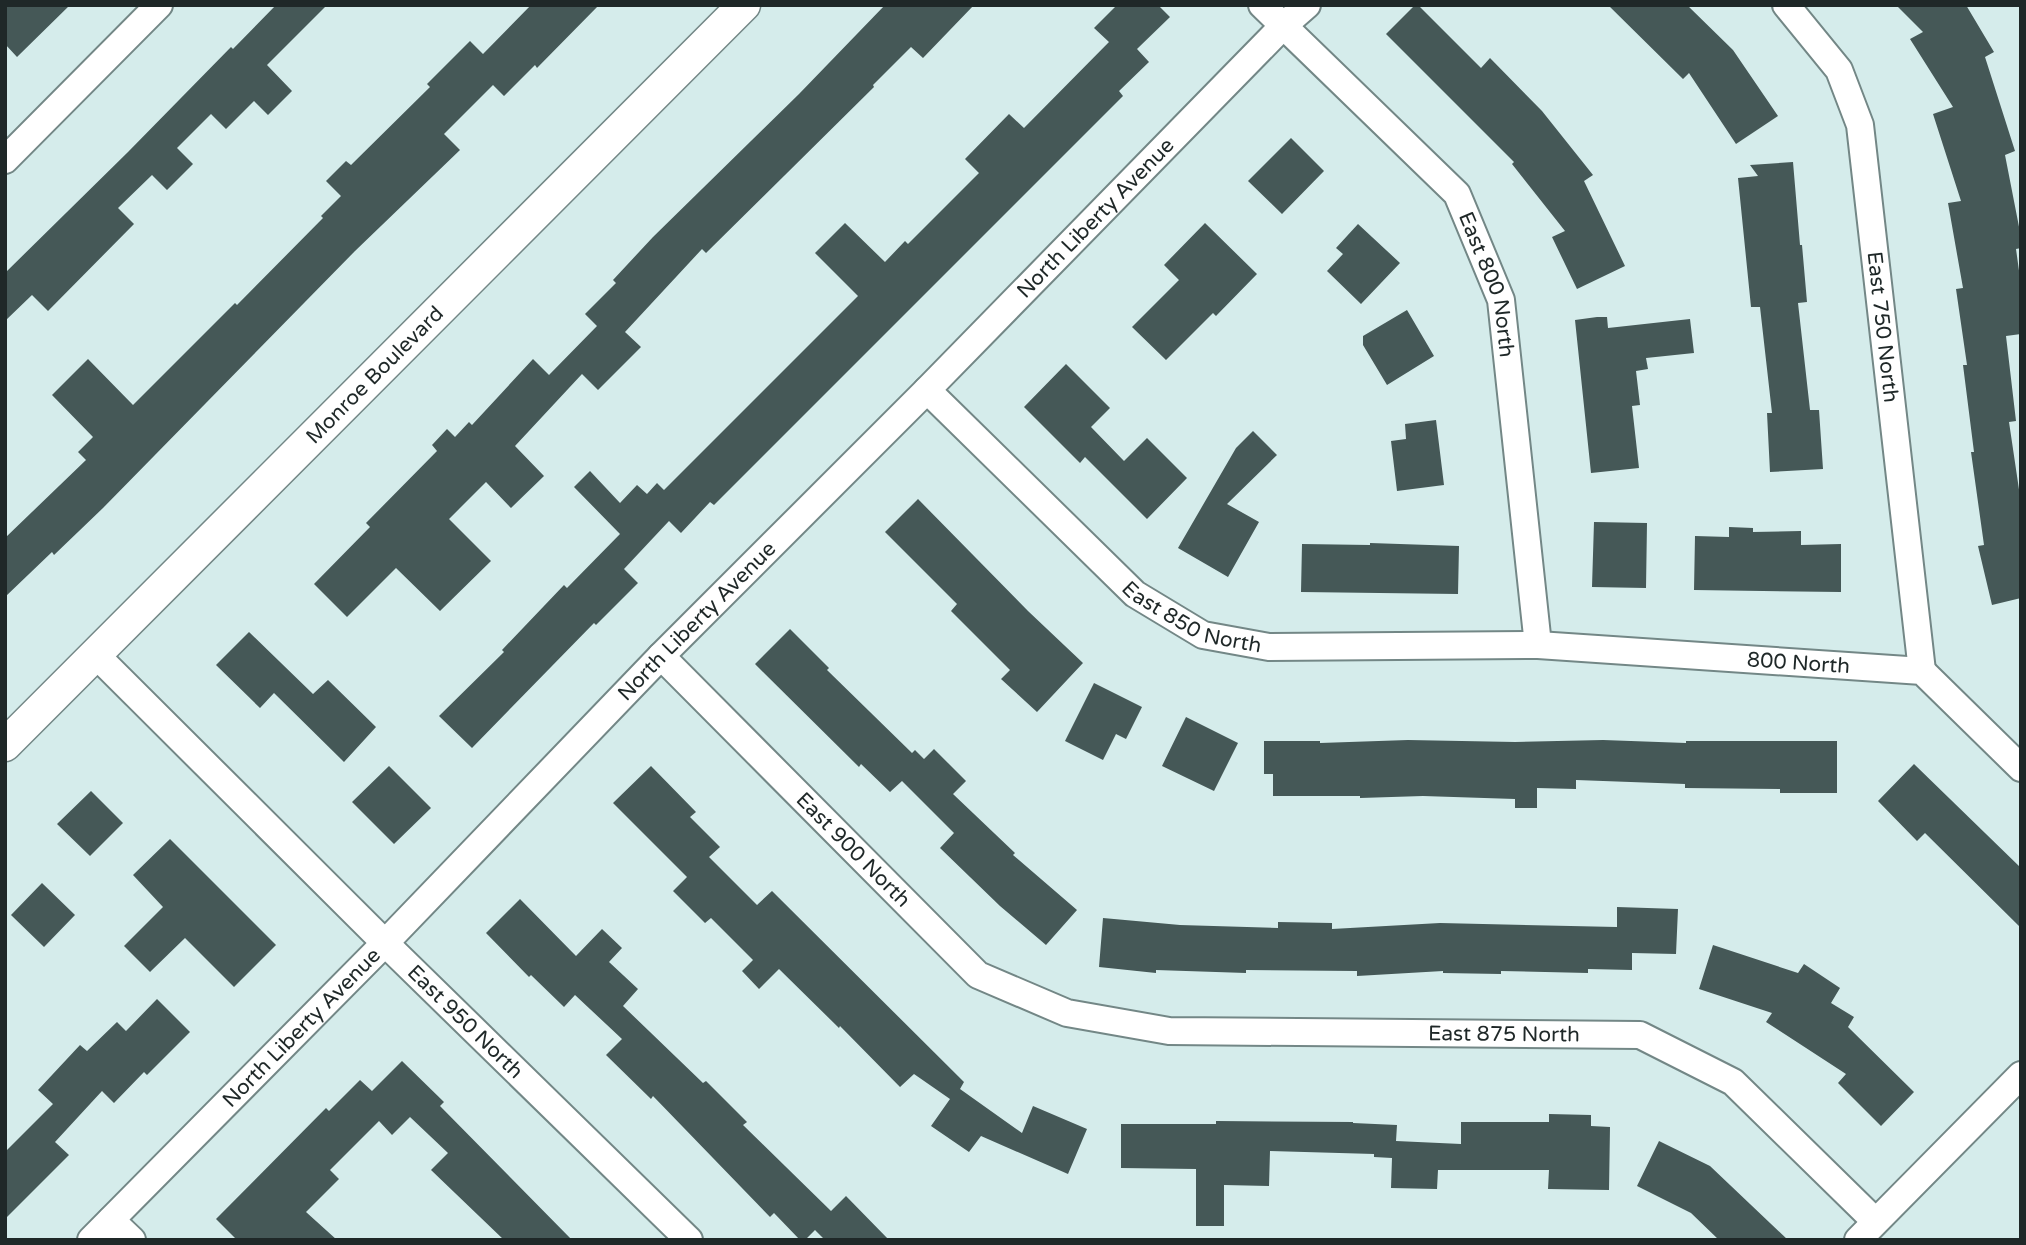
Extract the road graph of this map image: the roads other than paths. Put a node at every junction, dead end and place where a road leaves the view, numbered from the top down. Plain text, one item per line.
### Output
1 (159, 5) edge
2 (744, 5) edge
3 (1262, 5) edge
4 (1307, 5) edge
5 (1786, 5) edge
6 (1283, 26) junction
7 (5, 160) edge
8 (927, 390) junction
9 (1538, 645) junction
10 (95, 654) junction
11 (661, 656) junction
12 (1922, 671) junction
13 (5, 745) edge
14 (2021, 768) edge
15 (385, 943) junction
16 (1067, 1013) joint
17 (2021, 1075) edge
18 (111, 1220) junction
19 (1867, 1231) edge
20 (91, 1240) edge
21 (132, 1240) edge
22 (688, 1240) edge

1 - 7 street
2 - 10 street, Monroe Boulevard
3 - 6 street, East 800 North
4 - 6 street, North Liberty Avenue
5 - 12 street, East 750 North
6 - 8 street, North Liberty Avenue
6 - 9 street, East 800 North
8 - 9 street, East 850 North
8 - 11 street, North Liberty Avenue
9 - 12 street, 800 North
10 - 13 street, Monroe Boulevard
10 - 15 street, East 950 North
11 - 15 street, North Liberty Avenue
11 - 16 street, East 900 North
12 - 14 street
15 - 18 street, North Liberty Avenue
15 - 22 street, East 950 North
16 - 19 street, East 875 North
17 - 19 street
18 - 20 street, North Liberty Avenue
18 - 21 street

